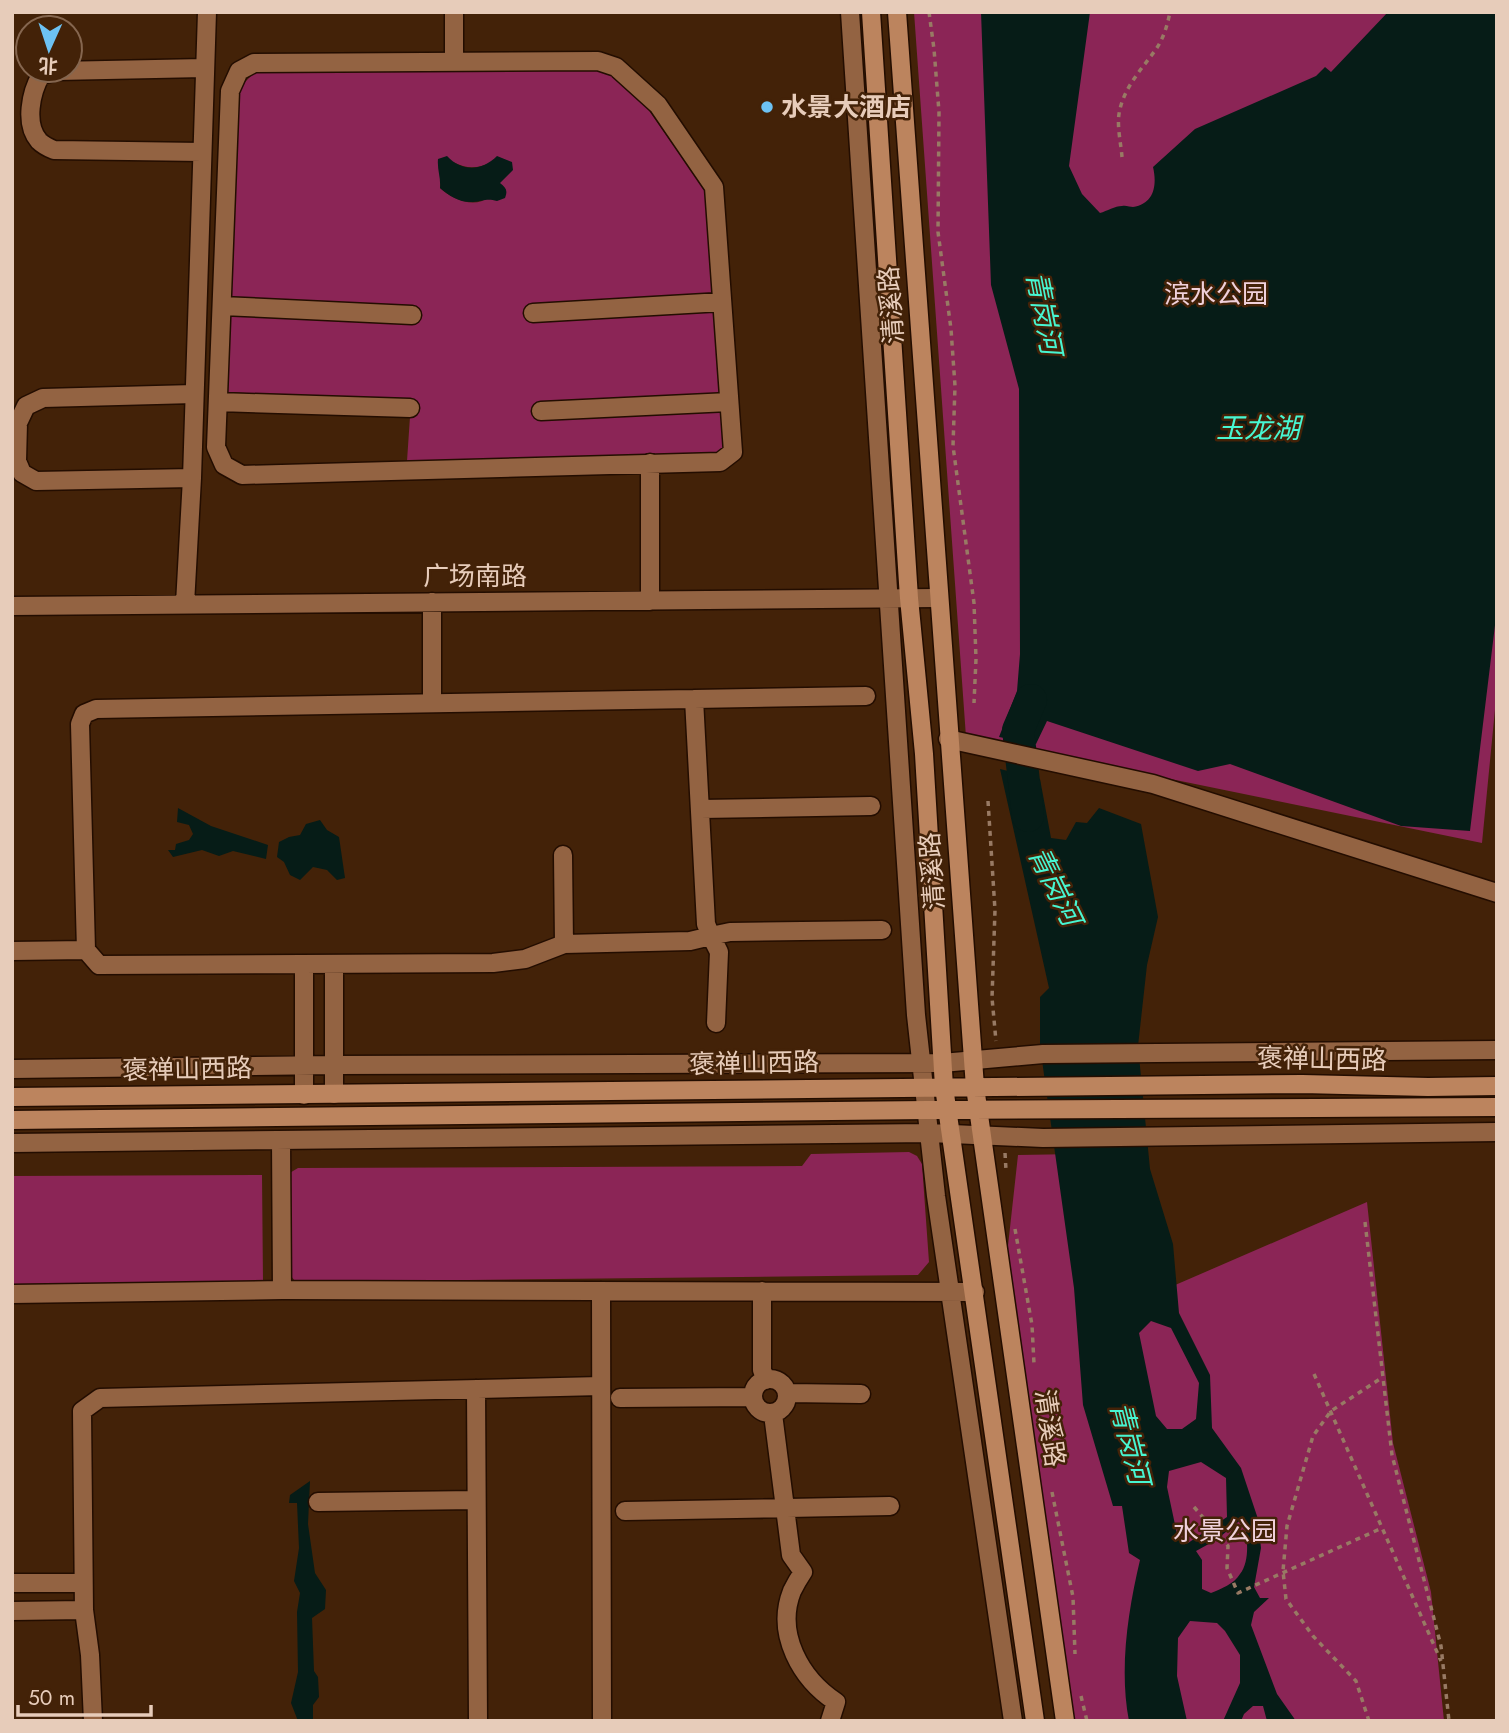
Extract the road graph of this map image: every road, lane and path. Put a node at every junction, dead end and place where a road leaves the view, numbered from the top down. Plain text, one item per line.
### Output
1 (206, 12) edge
2 (454, 12) edge
3 (849, 12) edge
4 (871, 12) edge
5 (897, 12) edge
6 (929, 12) edge
7 (1170, 12) edge
8 (454, 62) junction
9 (204, 68) junction
10 (202, 152) junction
11 (1122, 157) dead end
12 (722, 302) junction
13 (222, 306) junction
14 (533, 313) dead end
15 (412, 315) dead end
16 (194, 394) junction
17 (218, 402) junction
18 (730, 402) junction
19 (410, 408) dead end
20 (541, 411) dead end
21 (650, 464) junction
22 (192, 478) junction
23 (909, 598) junction
24 (937, 598) junction
25 (887, 599) junction
26 (650, 601) junction
27 (432, 602) junction
28 (185, 604) junction
29 (12, 606) edge
30 (866, 696) dead end
31 (694, 699) junction
32 (432, 703) junction
33 (974, 703) dead end
34 (948, 739) junction
35 (988, 801) dead end
36 (871, 806) dead end
37 (701, 809) junction
38 (564, 855) dead end
39 (1497, 893) edge
40 (883, 930) dead end
41 (711, 936) junction
42 (564, 944) junction
43 (86, 950) junction
44 (12, 951) edge
45 (334, 964) junction
46 (304, 965) junction
47 (716, 1023) dead end
48 (1497, 1050) edge
49 (997, 1058) junction
50 (973, 1060) junction
51 (922, 1062) junction
52 (942, 1063) junction
53 (304, 1065) junction
54 (335, 1065) junction
55 (12, 1069) edge
56 (1497, 1086) edge
57 (924, 1087) junction
58 (944, 1087) junction
59 (975, 1087) junction
60 (334, 1094) junction
61 (304, 1095) junction
62 (12, 1097) edge
63 (1497, 1107) edge
64 (927, 1110) junction
65 (946, 1110) junction
66 (977, 1110) junction
67 (12, 1120) edge
68 (1497, 1132) edge
69 (929, 1133) junction
70 (950, 1134) junction
71 (981, 1135) junction
72 (1003, 1136) junction
73 (281, 1140) junction
74 (12, 1143) edge
75 (1006, 1172) dead end
76 (1365, 1222) dead end
77 (1014, 1223) dead end
78 (282, 1290) junction
79 (601, 1291) junction
80 (762, 1291) junction
81 (950, 1291) junction
82 (975, 1292) junction
83 (12, 1294) edge
84 (1314, 1374) dead end
85 (1034, 1376) dead end
86 (1383, 1377) junction
87 (766, 1380) junction
88 (601, 1386) junction
89 (476, 1389) junction
90 (788, 1393) junction
91 (861, 1394) dead end
92 (753, 1397) junction
93 (620, 1398) dead end
94 (1331, 1411) junction
95 (773, 1413) junction
96 (1049, 1483) dead end
97 (476, 1500) junction
98 (318, 1502) dead end
99 (890, 1506) dead end
100 (1194, 1507) dead end
101 (785, 1508) junction
102 (625, 1511) dead end
103 (1382, 1528) junction
104 (1283, 1571) junction
105 (12, 1583) edge
106 (83, 1583) junction
107 (1047, 1592) junction
108 (1017, 1596) junction
109 (84, 1610) junction
110 (12, 1611) edge
111 (1075, 1664) dead end
112 (1443, 1666) junction
113 (1079, 1688) dead end
114 (93, 1721) edge
115 (478, 1721) edge
116 (602, 1721) edge
117 (830, 1721) edge
118 (1013, 1721) edge
119 (1035, 1721) edge
120 (1065, 1721) edge
121 (1087, 1721) edge
122 (1368, 1721) edge
123 (1449, 1721) edge

1 - 9 street
2 - 8 street
3 - 25 street
4 - 23 main road, 清溪路
5 - 24 main road, 清溪路
6 - 33 path
7 - 11 path
8 - 12 street
8 - 13 street
9 - 10 street
9 - 10 street
10 - 16 street
12 - 14 street
12 - 18 street
13 - 15 street
13 - 17 street
16 - 22 street
16 - 22 street
17 - 19 street
17 - 21 street
18 - 20 street
18 - 21 street
21 - 26 street
22 - 28 street
23 - 24 street, 广场南路
23 - 25 street, 广场南路
23 - 52 main road, 清溪路
24 - 34 main road, 清溪路
25 - 26 street, 广场南路
25 - 51 street
26 - 27 street, 广场南路
27 - 28 street, 广场南路
27 - 32 street
28 - 29 street, 广场南路
30 - 31 street
31 - 32 street
31 - 37 street
32 - 43 street
34 - 39 street
34 - 50 main road, 清溪路
35 - 49 path
36 - 37 street
37 - 41 street
38 - 42 street
40 - 41 street
41 - 42 street
41 - 47 street
42 - 45 street
43 - 44 street
43 - 46 street
45 - 46 street
45 - 54 street
46 - 53 street
48 - 49 street
49 - 50 street
50 - 52 street
50 - 59 main road, 清溪路
51 - 52 street
51 - 54 street
51 - 57 street
52 - 58 main road, 清溪路
53 - 54 street
53 - 55 street
53 - 61 street
54 - 60 street
56 - 59 main road, 褒禅山西路
57 - 58 main road, 褒禅山西路
57 - 60 main road, 褒禅山西路
57 - 64 street
58 - 59 main road, 褒禅山西路
58 - 65 main road, 清溪路
59 - 66 main road, 清溪路
60 - 61 main road, 褒禅山西路
61 - 62 main road, 褒禅山西路
63 - 66 main road, 褒禅山西路
64 - 65 main road, 褒禅山西路
64 - 67 main road, 褒禅山西路
64 - 69 street
65 - 66 main road, 褒禅山西路
65 - 70 main road, 清溪路
66 - 71 main road, 清溪路
68 - 72 street
69 - 70 street
69 - 73 street
69 - 81 street
70 - 71 street
70 - 82 main road, 清溪路
71 - 72 street
71 - 107 main road, 清溪路
72 - 75 path
73 - 74 street
73 - 78 street
76 - 86 path
77 - 85 path
78 - 79 street
78 - 83 street
79 - 80 street
79 - 88 street
80 - 81 street
80 - 87 street
81 - 82 street
81 - 118 street
82 - 108 main road, 清溪路
84 - 94 path
86 - 94 path
86 - 112 path
87 - 90 street
87 - 92 street
88 - 89 street
88 - 116 street
89 - 97 street
89 - 106 street
90 - 91 street
90 - 95 street
92 - 93 street
92 - 95 street
94 - 103 path
94 - 104 path
95 - 101 street
96 - 111 path
97 - 98 street
97 - 115 street
99 - 101 street
100 - 104 path
101 - 102 street
101 - 117 street
103 - 104 path
103 - 112 path
104 - 122 path
105 - 106 street
106 - 109 street
107 - 108 main road
107 - 120 main road, 清溪路
108 - 119 main road, 清溪路
109 - 110 street
109 - 114 street
112 - 123 path
113 - 121 path

